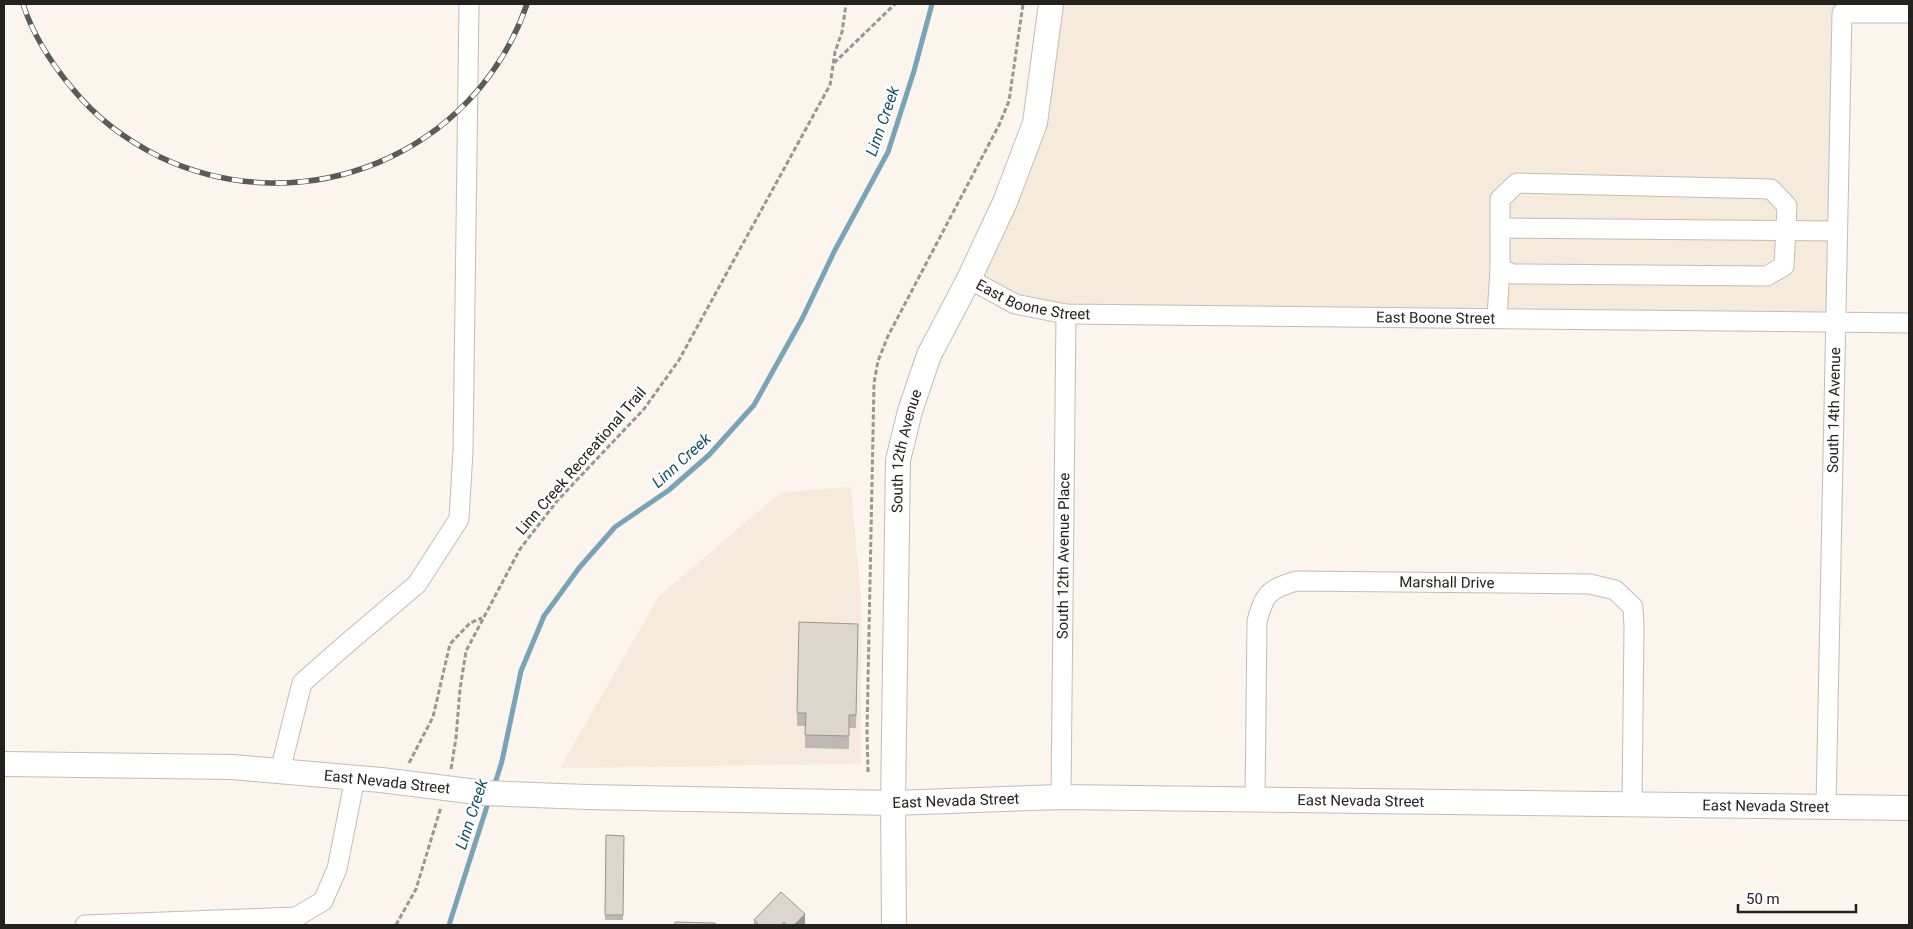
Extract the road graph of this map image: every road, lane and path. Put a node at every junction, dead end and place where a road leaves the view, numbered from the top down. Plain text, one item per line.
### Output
1 (469, 4) edge
2 (846, 4) edge
3 (895, 4) edge
4 (1051, 4) edge
5 (1909, 13) edge
6 (833, 64) junction
7 (1500, 228) junction
8 (1786, 231) junction
9 (1838, 231) junction
10 (1500, 268) junction
11 (969, 279) junction
12 (1066, 314) junction
13 (1497, 318) junction
14 (1836, 322) junction
15 (1909, 322) edge
16 (482, 618) junction
17 (409, 763) dead end
18 (4, 764) edge
19 (280, 771) junction
20 (451, 772) dead end
21 (355, 778) junction
22 (1061, 797) junction
23 (1255, 801) junction
24 (893, 803) junction
25 (442, 804) dead end
26 (1632, 806) junction
27 (1826, 806) junction
28 (1909, 808) edge
29 (86, 925) edge
30 (396, 925) edge
31 (894, 925) edge

1 - 19 street
2 - 6 path, Linn Creek Recreational Trail
3 - 6 path
4 - 11 main road, South 12th Avenue
5 - 9 street, South 14th Avenue
6 - 16 path, Linn Creek Recreational Trail
7 - 8 street
7 - 8 street
7 - 10 street
8 - 9 street
8 - 10 street
9 - 14 street, South 14th Avenue
10 - 13 street
11 - 12 street, East Boone Street
11 - 24 main road, South 12th Avenue
12 - 13 street, East Boone Street
12 - 22 street, South 12th Avenue Place
13 - 14 street, East Boone Street
14 - 15 street, East Boone Street
14 - 27 street, South 14th Avenue
16 - 17 path
16 - 20 path, Linn Creek Recreational Trail
18 - 19 main road, East Nevada Street
19 - 21 main road, East Nevada Street
21 - 24 main road, East Nevada Street, bridge
21 - 29 street
22 - 23 main road, East Nevada Street
22 - 24 main road, East Nevada Street
23 - 26 main road, East Nevada Street
23 - 26 street, Marshall Drive
24 - 31 main road, South 12th Avenue
25 - 30 path
26 - 27 main road, East Nevada Street
27 - 28 main road, East Nevada Street

